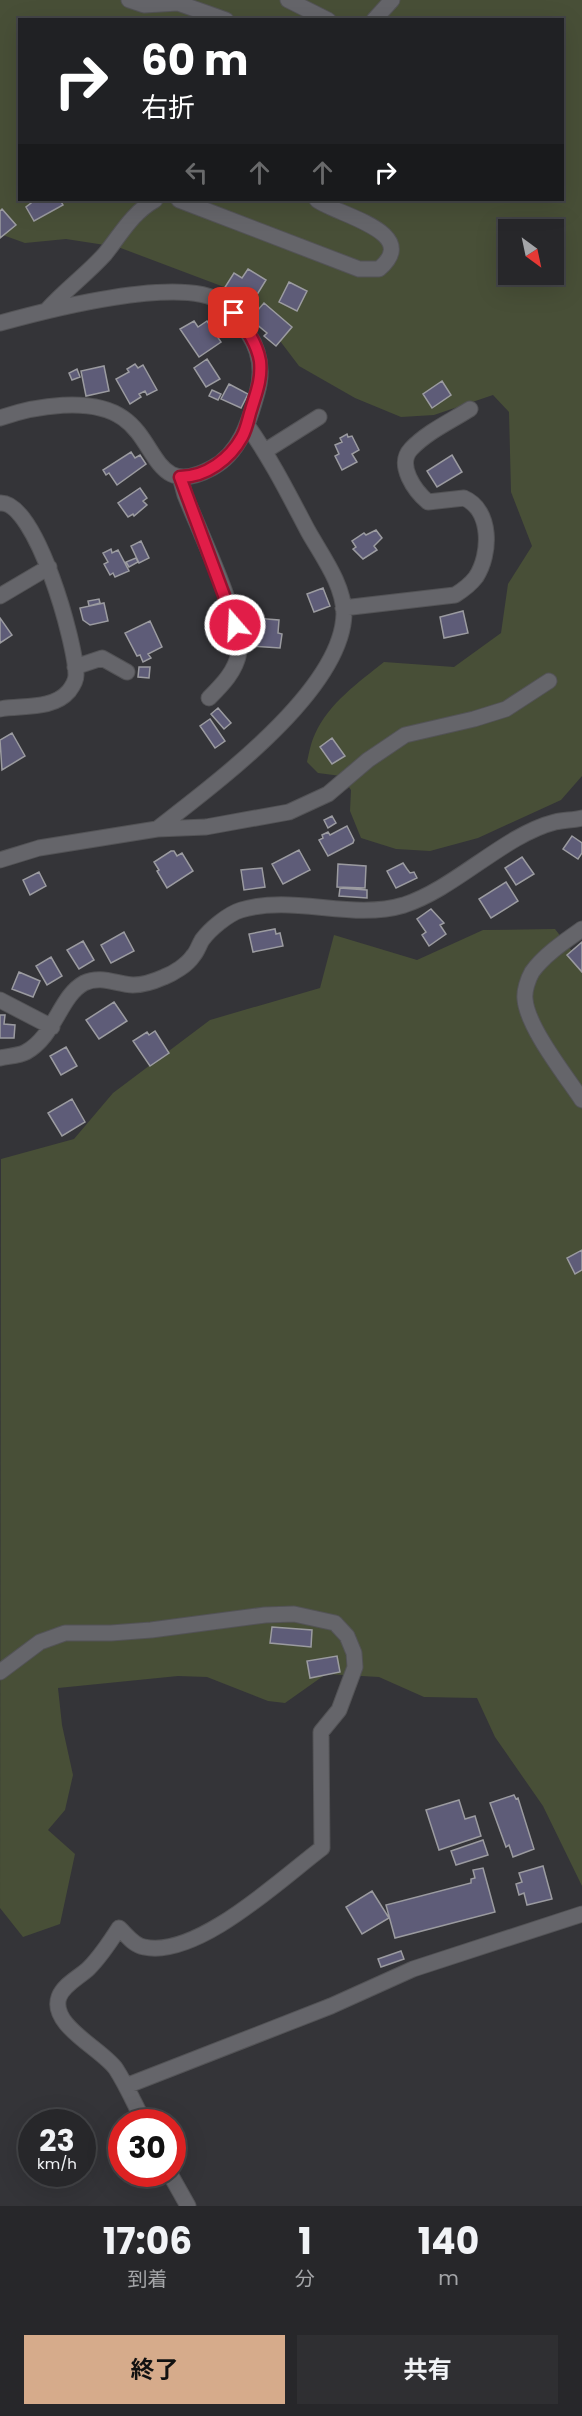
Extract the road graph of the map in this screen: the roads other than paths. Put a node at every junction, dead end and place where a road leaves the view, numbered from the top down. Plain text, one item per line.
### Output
1 (129, 0) edge
2 (288, 0) edge
3 (392, 0) edge
4 (220, 18) edge
5 (324, 18) edge
6 (376, 18) edge
7 (153, 201) edge
8 (182, 201) edge
9 (319, 201) edge
10 (48, 309) junction
11 (0, 324) edge
12 (470, 409) dead end
13 (319, 417) dead end
14 (0, 418) edge
15 (247, 425) junction
16 (265, 451) junction
17 (180, 477) junction
18 (0, 503) edge
19 (49, 567) junction
20 (0, 596) edge
21 (343, 608) junction
22 (75, 667) junction
23 (127, 672) dead end
24 (549, 681) dead end
25 (209, 698) dead end
26 (0, 709) edge
27 (582, 819) edge
28 (157, 829) junction
29 (0, 860) edge
30 (582, 929) edge
31 (0, 1000) edge
32 (52, 1027) junction
33 (0, 1058) edge
34 (582, 1100) edge
35 (0, 1672) edge
36 (582, 1914) edge
37 (126, 2086) junction
38 (138, 2109) edge
39 (177, 2187) edge
40 (188, 2206) edge

1 - 4 street
2 - 5 street
3 - 6 street
7 - 10 street
8 - 9 street
10 - 11 street
10 - 15 street
12 - 21 street
13 - 16 street
14 - 17 street
15 - 16 street
15 - 17 street
16 - 21 street
17 - 25 street
18 - 19 street
19 - 20 street
19 - 22 street
21 - 28 street
22 - 23 street
22 - 26 street
24 - 28 street
27 - 32 street
28 - 29 street
30 - 34 street
31 - 32 street
32 - 33 street
35 - 37 street
36 - 37 street
37 - 38 street
39 - 40 street

